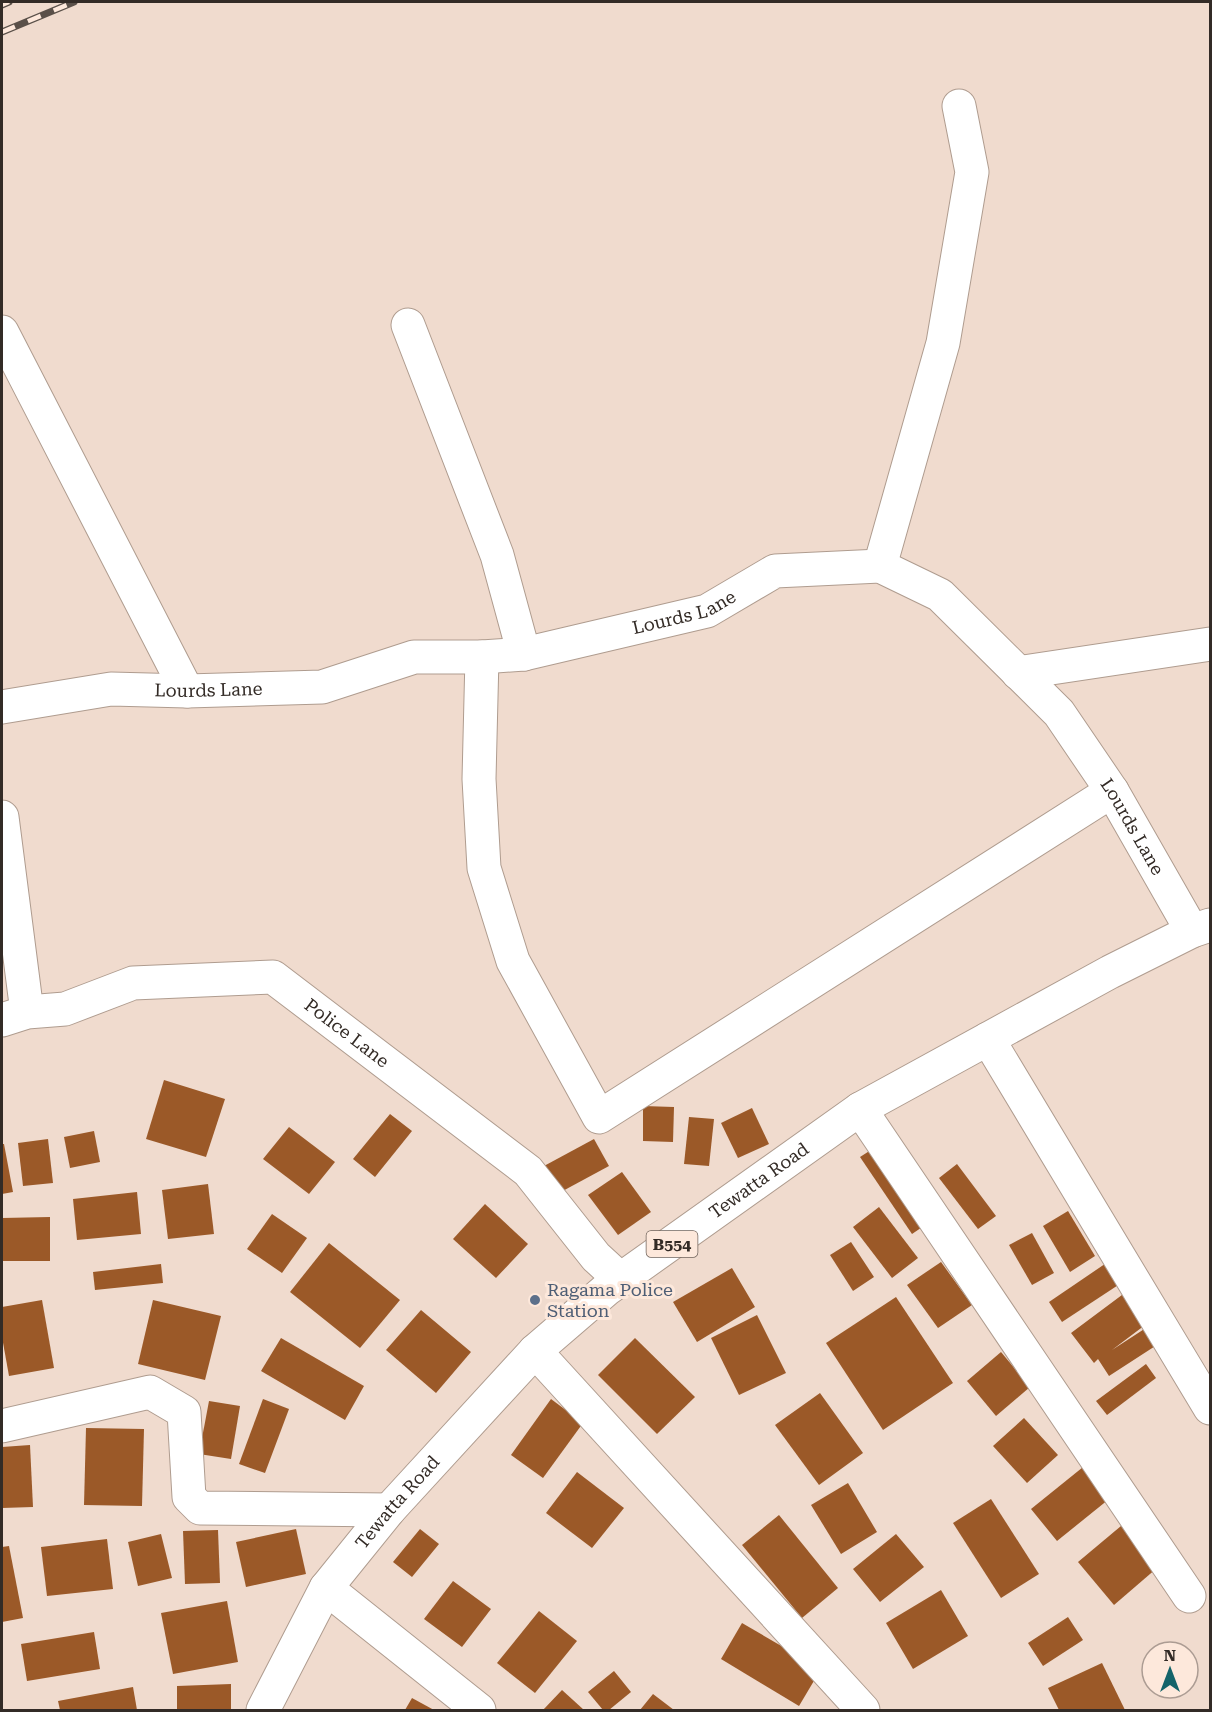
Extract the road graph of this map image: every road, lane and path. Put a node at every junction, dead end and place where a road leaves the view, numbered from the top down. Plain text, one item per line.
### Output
1 (959, 106) dead end
2 (408, 325) dead end
3 (2, 332) edge
4 (880, 566) junction
5 (1210, 644) edge
6 (524, 654) junction
7 (482, 657) junction
8 (1018, 674) junction
9 (187, 691) junction
10 (2, 707) edge
11 (1112, 791) junction
12 (2, 817) edge
13 (1201, 928) edge
14 (14, 1016) edge
15 (988, 1039) junction
16 (861, 1110) junction
17 (621, 1280) junction
18 (536, 1352) junction
19 (1210, 1408) edge
20 (2, 1426) edge
21 (389, 1510) junction
22 (327, 1588) junction
23 (1189, 1596) dead end
24 (263, 1710) edge
25 (479, 1710) edge
26 (863, 1710) edge

1 - 4 street
2 - 6 street
3 - 9 street
4 - 6 street, Lourds Lane
4 - 8 street, Lourds Lane
5 - 8 street
6 - 7 street, Lourds Lane
7 - 9 street, Lourds Lane
7 - 11 street
8 - 11 street, Lourds Lane
9 - 10 street, Lourds Lane
11 - 13 street, Lourds Lane
12 - 14 street
13 - 15 street, Tewatta Road / B554
14 - 17 street, Police Lane
15 - 16 street, Tewatta Road / B554
15 - 19 street
16 - 17 street, Tewatta Road / B554
16 - 23 street
17 - 18 street, Tewatta Road / B554
18 - 21 street, Tewatta Road / B554
18 - 26 street
20 - 21 street
21 - 22 street, Tewatta Road / B554
22 - 24 street, Tewatta Road / B554
22 - 25 street

